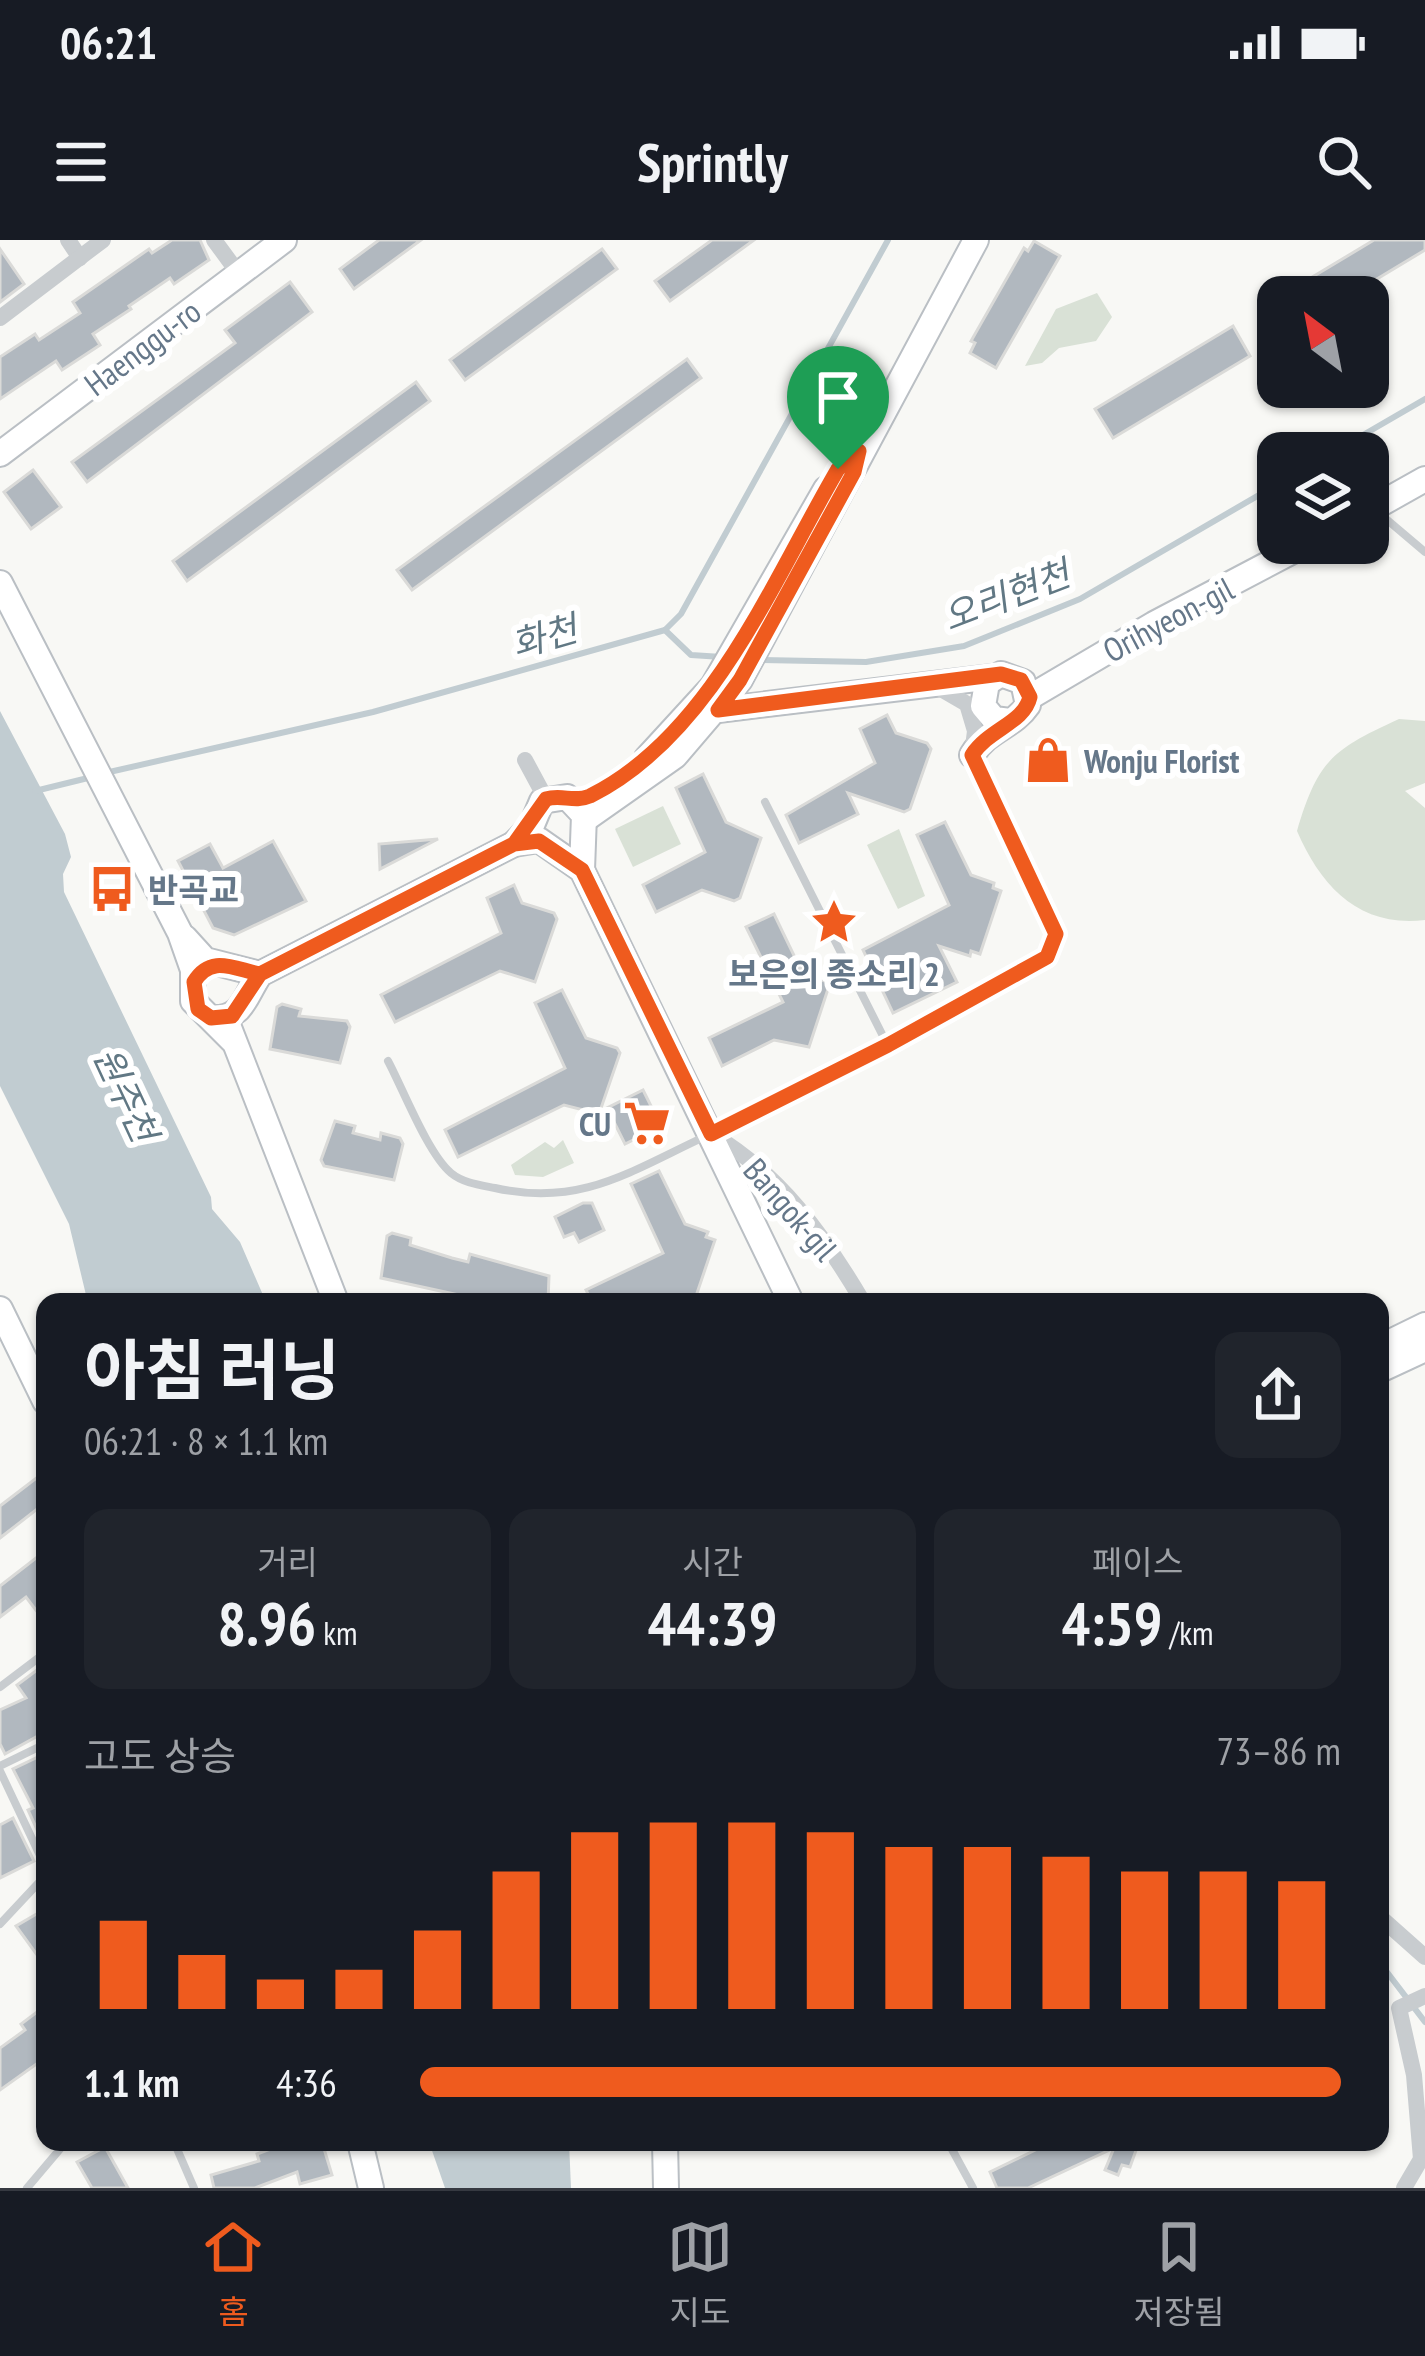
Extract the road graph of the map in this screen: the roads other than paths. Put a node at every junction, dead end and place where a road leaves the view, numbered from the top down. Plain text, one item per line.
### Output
1 (68, 240) edge
2 (104, 240) edge
3 (214, 240) edge
4 (284, 240) edge
5 (976, 240) edge
6 (80, 258) junction
7 (239, 274) junction
8 (0, 318) edge
9 (0, 454) edge
10 (1425, 479) edge
11 (1389, 499) edge
12 (1389, 524) edge
13 (1425, 552) edge
14 (1269, 564) edge
15 (0, 583) edge
16 (1154, 624) junction
17 (1001, 675) junction
18 (936, 686) junction
19 (1030, 697) junction
20 (714, 705) junction
21 (975, 705) junction
22 (1010, 721) junction
23 (972, 755) junction
24 (525, 760) dead end
25 (546, 799) junction
26 (765, 802) dead end
27 (580, 818) junction
28 (535, 839) junction
29 (582, 870) junction
30 (180, 933) junction
31 (226, 965) junction
32 (254, 985) junction
33 (192, 992) junction
34 (223, 1025) junction
35 (888, 1045) junction
36 (388, 1061) dead end
37 (711, 1134) junction
38 (332, 1293) edge
39 (787, 1293) edge
40 (856, 1293) edge
41 (0, 1309) edge
42 (1425, 1324) edge
43 (1389, 1342) edge
44 (1425, 1348) edge
45 (1389, 1366) edge
46 (36, 1382) edge
47 (36, 1660) edge
48 (0, 1688) edge
49 (36, 1749) edge
50 (0, 1768) edge
51 (36, 1846) edge
52 (36, 1886) edge
53 (0, 1924) edge
54 (1389, 1925) edge
55 (1425, 1957) edge
56 (1425, 1996) edge
57 (58, 2151) edge
58 (178, 2151) edge
59 (362, 2151) edge
60 (664, 2151) edge
61 (953, 2151) edge
62 (27, 2188) edge
63 (194, 2188) edge
64 (371, 2188) edge
65 (666, 2188) edge
66 (973, 2188) edge
67 (1405, 2188) edge

1 - 6 street
2 - 6 street
3 - 7 street
4 - 7 street, Haenggu-ro
5 - 20 street
6 - 8 street
7 - 9 street, Haenggu-ro
10 - 11 street
12 - 13 lane
14 - 16 street, Orihyeon-gil
15 - 30 street
16 - 17 street
16 - 19 street, Orihyeon-gil
17 - 18 street
17 - 19 street
17 - 21 street
18 - 20 street
18 - 21 street
19 - 22 street
20 - 27 street
21 - 22 street
21 - 23 street
22 - 23 street
23 - 35 street
24 - 25 street
25 - 27 street
25 - 28 street
26 - 35 lane
27 - 28 street
27 - 29 street
28 - 29 street
28 - 32 street
29 - 37 street, Bangok-gil
30 - 31 street
30 - 33 street
31 - 32 street
31 - 33 street
32 - 34 street
33 - 34 street
34 - 38 street
35 - 37 street
36 - 37 lane
37 - 39 street
37 - 40 street, Bangok-gil
41 - 46 street
42 - 43 street
44 - 45 street
47 - 48 lane
49 - 50 lane
50 - 51 lane
52 - 53 lane
54 - 55 street
56 - 67 street
57 - 62 lane
58 - 63 lane
59 - 64 street
60 - 65 street
61 - 66 lane

